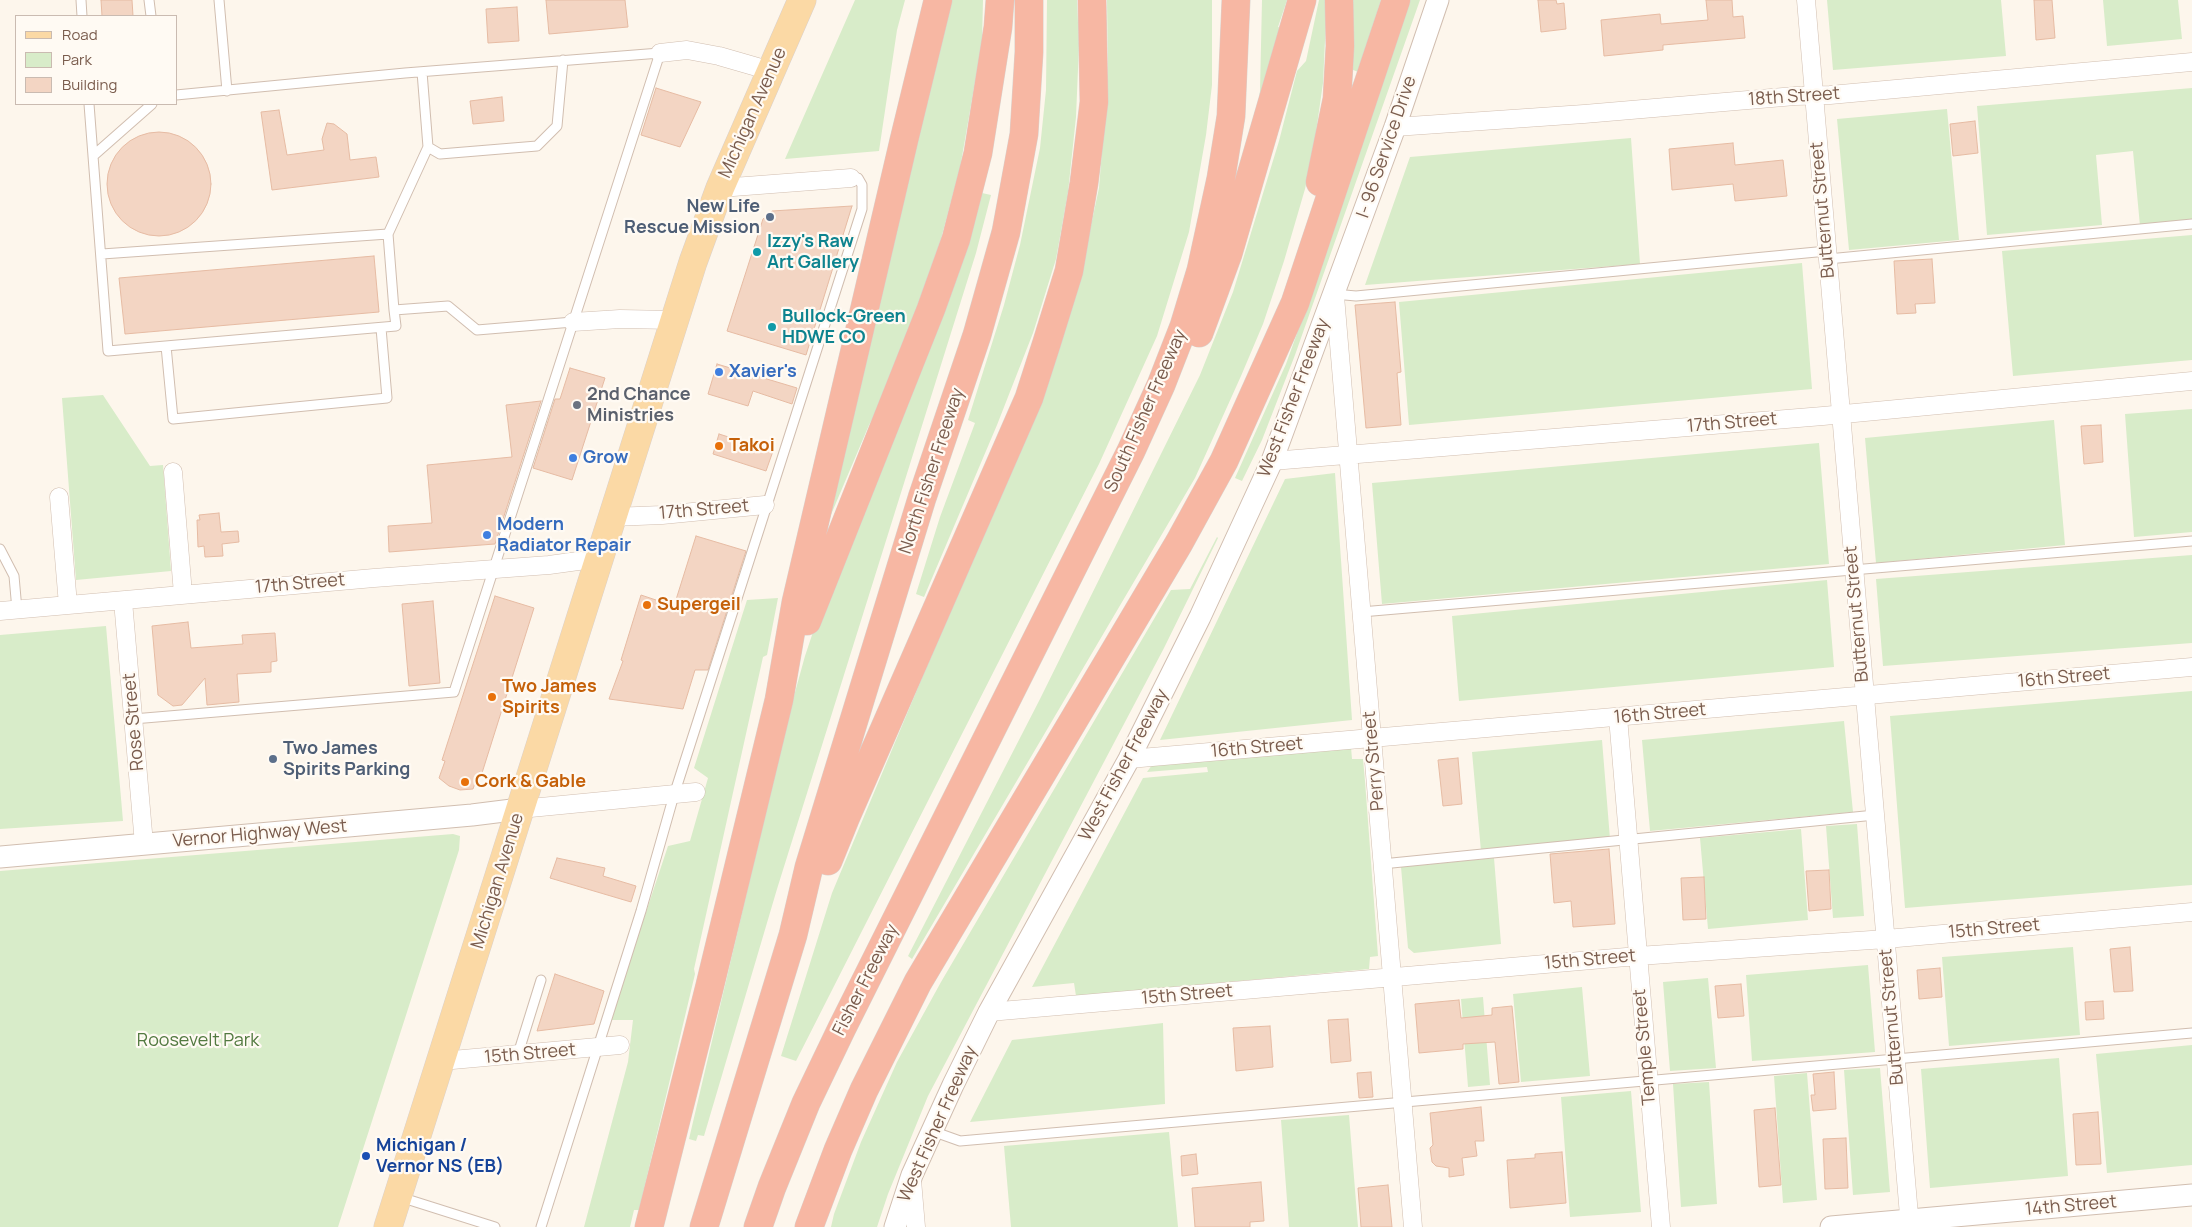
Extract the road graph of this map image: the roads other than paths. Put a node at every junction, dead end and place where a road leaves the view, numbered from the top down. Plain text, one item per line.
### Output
1 (81, 0) edge
2 (149, 0) edge
3 (219, 0) edge
4 (802, 0) edge
5 (938, 0) edge
6 (1000, 0) edge
7 (1029, 0) edge
8 (1092, 0) edge
9 (1236, 0) edge
10 (1302, 0) edge
11 (1339, 0) edge
12 (1396, 0) edge
13 (1438, 0) edge
14 (1806, 0) edge
15 (82, 15) edge
16 (151, 15) edge
17 (660, 52) junction
18 (563, 60) junction
19 (2192, 62) edge
20 (771, 71) junction
21 (422, 72) junction
22 (227, 90) junction
23 (178, 96) edge
24 (1813, 96) junction
25 (89, 105) edge
26 (151, 105) edge
27 (1395, 127) junction
28 (428, 147) junction
29 (93, 156) junction
30 (850, 178) joint
31 (720, 188) junction
32 (2192, 224) edge
33 (388, 234) junction
34 (102, 254) junction
35 (1827, 255) junction
36 (1334, 294) junction
37 (394, 310) junction
38 (674, 320) junction
39 (573, 322) junction
40 (381, 328) junction
41 (166, 346) junction
42 (1270, 359) junction
43 (2192, 381) edge
44 (1840, 414) junction
45 (1348, 455) junction
46 (1272, 461) junction
47 (173, 472) dead end
48 (59, 496) dead end
49 (765, 505) junction
50 (613, 517) junction
51 (2192, 541) edge
52 (0, 549) edge
53 (600, 558) junction
54 (494, 568) junction
55 (1854, 570) junction
56 (183, 594) junction
57 (123, 601) junction
58 (68, 606) junction
59 (8, 610) edge
60 (1361, 612) junction
61 (2192, 667) edge
62 (1865, 696) junction
63 (778, 700) junction
64 (1618, 717) junction
65 (134, 719) junction
66 (1372, 739) junction
67 (988, 740) junction
68 (1129, 760) junction
69 (696, 792) dead end
70 (674, 795) junction
71 (520, 809) junction
72 (1875, 816) junction
73 (1628, 840) junction
74 (144, 844) junction
75 (0, 857) edge
76 (1382, 864) junction
77 (2192, 912) edge
78 (793, 935) junction
79 (1886, 939) junction
80 (1638, 956) junction
81 (1392, 978) junction
82 (540, 980) dead end
83 (989, 1012) junction
84 (2192, 1033) edge
85 (620, 1045) dead end
86 (598, 1048) junction
87 (518, 1054) junction
88 (1896, 1060) junction
89 (441, 1061) junction
90 (1648, 1081) junction
91 (1403, 1102) junction
92 (931, 1131) junction
93 (912, 1175) junction
94 (2192, 1195) edge
95 (397, 1196) junction
96 (1910, 1224) edge
97 (388, 1227) edge
98 (495, 1227) edge
99 (541, 1227) edge
100 (650, 1227) edge
101 (704, 1227) edge
102 (758, 1227) edge
103 (809, 1227) edge
104 (895, 1227) edge
105 (916, 1227) edge
106 (1414, 1227) edge
107 (1661, 1227) edge
108 (1831, 1227) edge

1 - 15 lane
2 - 16 lane
3 - 22 lane
4 - 20 main road, Michigan Avenue
5 - 63 highway
6 - 63 highway
7 - 78 highway, North Fisher Freeway
8 - 78 highway
9 - 67 highway, South Fisher Freeway
10 - 67 highway
11 - 42 highway
12 - 42 highway
13 - 27 street, I- 96 Service Drive
14 - 24 street, Butternut Street
17 - 18 lane
17 - 20 street
17 - 39 lane
18 - 21 lane
18 - 28 lane
19 - 24 street, 18th Street
20 - 31 main road, Michigan Avenue
21 - 22 lane
21 - 28 lane
22 - 23 lane
24 - 27 street, 18th Street
24 - 35 street, Butternut Street
25 - 29 lane
26 - 29 lane
27 - 36 street, I- 96 Service Drive
28 - 33 lane
29 - 34 lane
30 - 31 street
30 - 49 lane
31 - 38 main road, Michigan Avenue
32 - 35 lane
33 - 34 lane
33 - 37 lane
34 - 41 lane
35 - 36 lane
35 - 44 street, Butternut Street
36 - 45 street, Perry Street
36 - 46 street, West Fisher Freeway
37 - 39 lane
37 - 40 lane
38 - 39 street
38 - 50 main road, Michigan Avenue
39 - 54 lane
40 - 41 lane
40 - 41 lane
42 - 103 highway
43 - 44 street, 17th Street
44 - 45 street, 17th Street
44 - 55 street, Butternut Street
45 - 46 street, 17th Street
45 - 60 street, Perry Street
46 - 68 street, West Fisher Freeway
47 - 56 street
48 - 58 street
49 - 50 street, 17th Street
49 - 70 lane
50 - 53 main road, Michigan Avenue
51 - 55 lane
52 - 59 lane
53 - 54 street, 17th Street
53 - 71 main road, Michigan Avenue
54 - 56 street, 17th Street
54 - 65 lane
55 - 60 lane
55 - 62 street, Butternut Street
56 - 57 street, 17th Street
57 - 58 street, 17th Street
57 - 65 street, Rose Street
58 - 59 street, 17th Street
60 - 66 street, Perry Street
61 - 62 street, 16th Street
62 - 64 street, 16th Street
62 - 72 street, Butternut Street
63 - 100 highway
64 - 66 street, 16th Street
64 - 73 street, Temple Street
65 - 74 street, Rose Street
66 - 68 street, 16th Street
66 - 76 street, Perry Street
67 - 102 highway, Fisher Freeway
68 - 83 street, West Fisher Freeway
69 - 70 street
70 - 71 street
70 - 86 lane
71 - 74 street, Vernor Highway West
71 - 89 main road, Michigan Avenue
72 - 73 lane
72 - 79 street, Butternut Street
73 - 76 lane
73 - 80 street, Temple Street
74 - 75 street, Vernor Highway West
76 - 81 street, Perry Street
77 - 79 street, 15th Street
78 - 101 highway
79 - 80 street, 15th Street
79 - 88 street, Butternut Street
80 - 81 street, 15th Street
80 - 90 street, Temple Street
81 - 83 street, 15th Street
81 - 91 street, Perry Street
82 - 87 lane
83 - 92 street, West Fisher Freeway
84 - 88 lane
85 - 86 street, 15th Street
86 - 87 street, 15th Street
86 - 99 lane
87 - 89 street, 15th Street
88 - 90 lane
88 - 96 street, Butternut Street
89 - 95 main road, Michigan Avenue
90 - 91 lane
90 - 107 street, Temple Street
91 - 92 lane
91 - 106 street, Perry Street
92 - 93 street, West Fisher Freeway
93 - 104 street, West Fisher Freeway
93 - 105 street
94 - 96 street, 14th Street
95 - 97 main road, Michigan Avenue
95 - 98 lane
96 - 108 street, 14th Street

